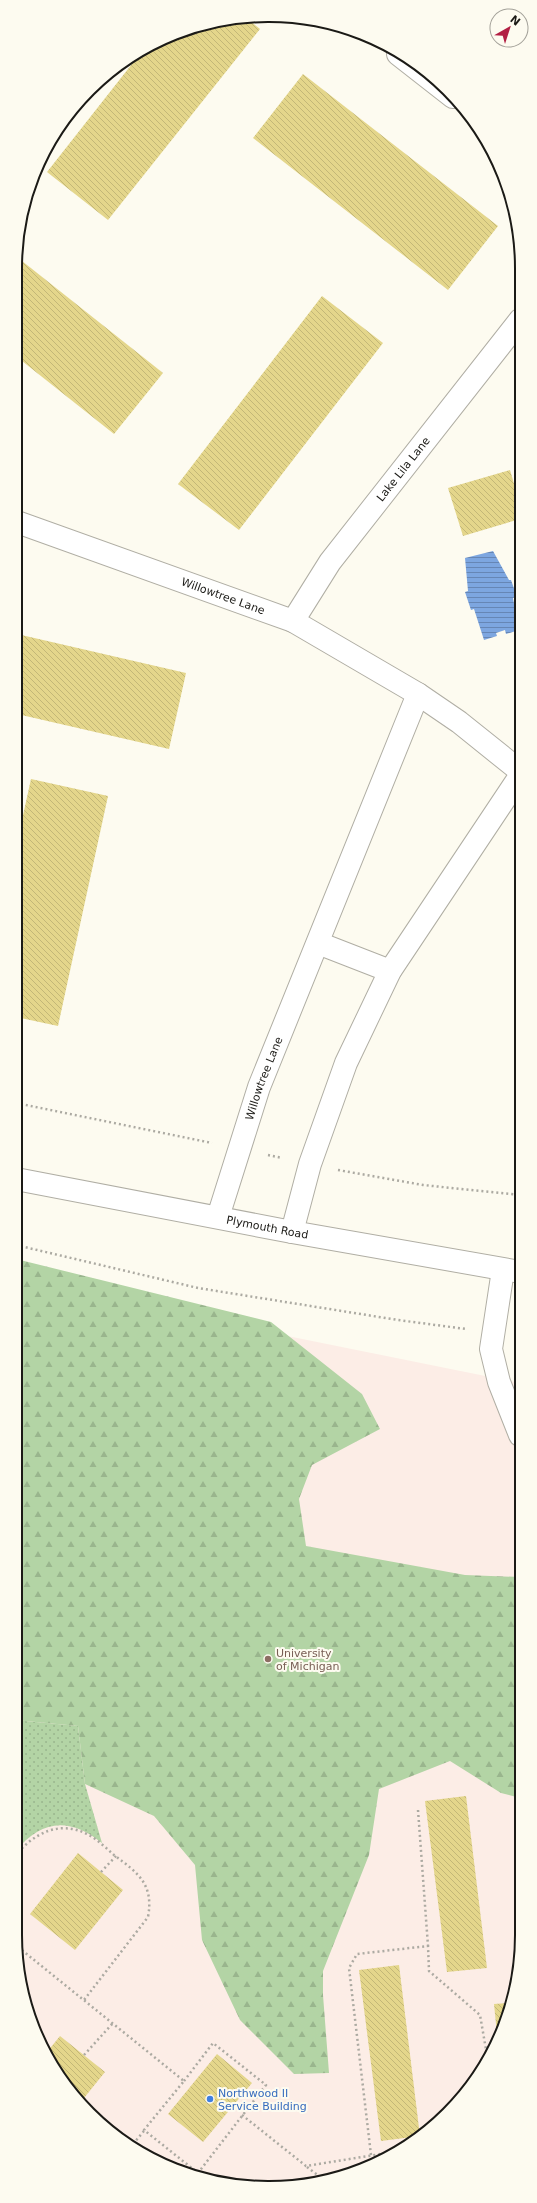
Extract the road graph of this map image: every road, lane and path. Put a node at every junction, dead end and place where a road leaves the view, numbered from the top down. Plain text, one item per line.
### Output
1 (515, 326) edge
2 (22, 524) edge
3 (293, 621) junction
4 (418, 694) junction
5 (515, 767) edge
6 (515, 784) edge
7 (318, 942) junction
8 (390, 971) junction
9 (22, 1180) edge
10 (218, 1216) junction
11 (292, 1232) junction
12 (22, 1246) edge
13 (511, 1271) edge
14 (493, 1332) junction
15 (515, 1422) edge
16 (418, 1810) dead end
17 (22, 1847) edge
18 (116, 1856) junction
19 (101, 1872) dead end
20 (428, 1946) junction
21 (23, 1951) edge
22 (84, 2000) junction
23 (113, 2023) junction
24 (486, 2050) edge
25 (84, 2055) dead end
26 (184, 2081) junction
27 (242, 2115) junction
28 (144, 2130) junction
29 (135, 2141) edge
30 (382, 2154) edge
31 (371, 2155) junction
32 (306, 2166) junction
33 (193, 2169) edge
34 (199, 2171) edge
35 (318, 2176) edge

1 - 3 street, Lake Lila Lane
2 - 3 street, Willowtree Lane
3 - 4 street, Willowtree Lane
4 - 5 street, Willowtree Lane
4 - 7 street, Willowtree Lane
6 - 8 street
7 - 8 street
7 - 10 street, Willowtree Lane
8 - 11 street
9 - 10 street, Plymouth Road
10 - 11 street, Plymouth Road
11 - 13 street, Plymouth Road
12 - 14 path
13 - 14 street
14 - 15 street
16 - 20 path
17 - 18 path
18 - 19 path
18 - 22 path
20 - 24 path
20 - 31 path
21 - 22 path
22 - 23 path
23 - 25 path
23 - 26 path
26 - 27 path
26 - 28 path
27 - 32 path
27 - 34 path
28 - 29 path
28 - 33 path
30 - 31 path
31 - 32 path
32 - 35 path

